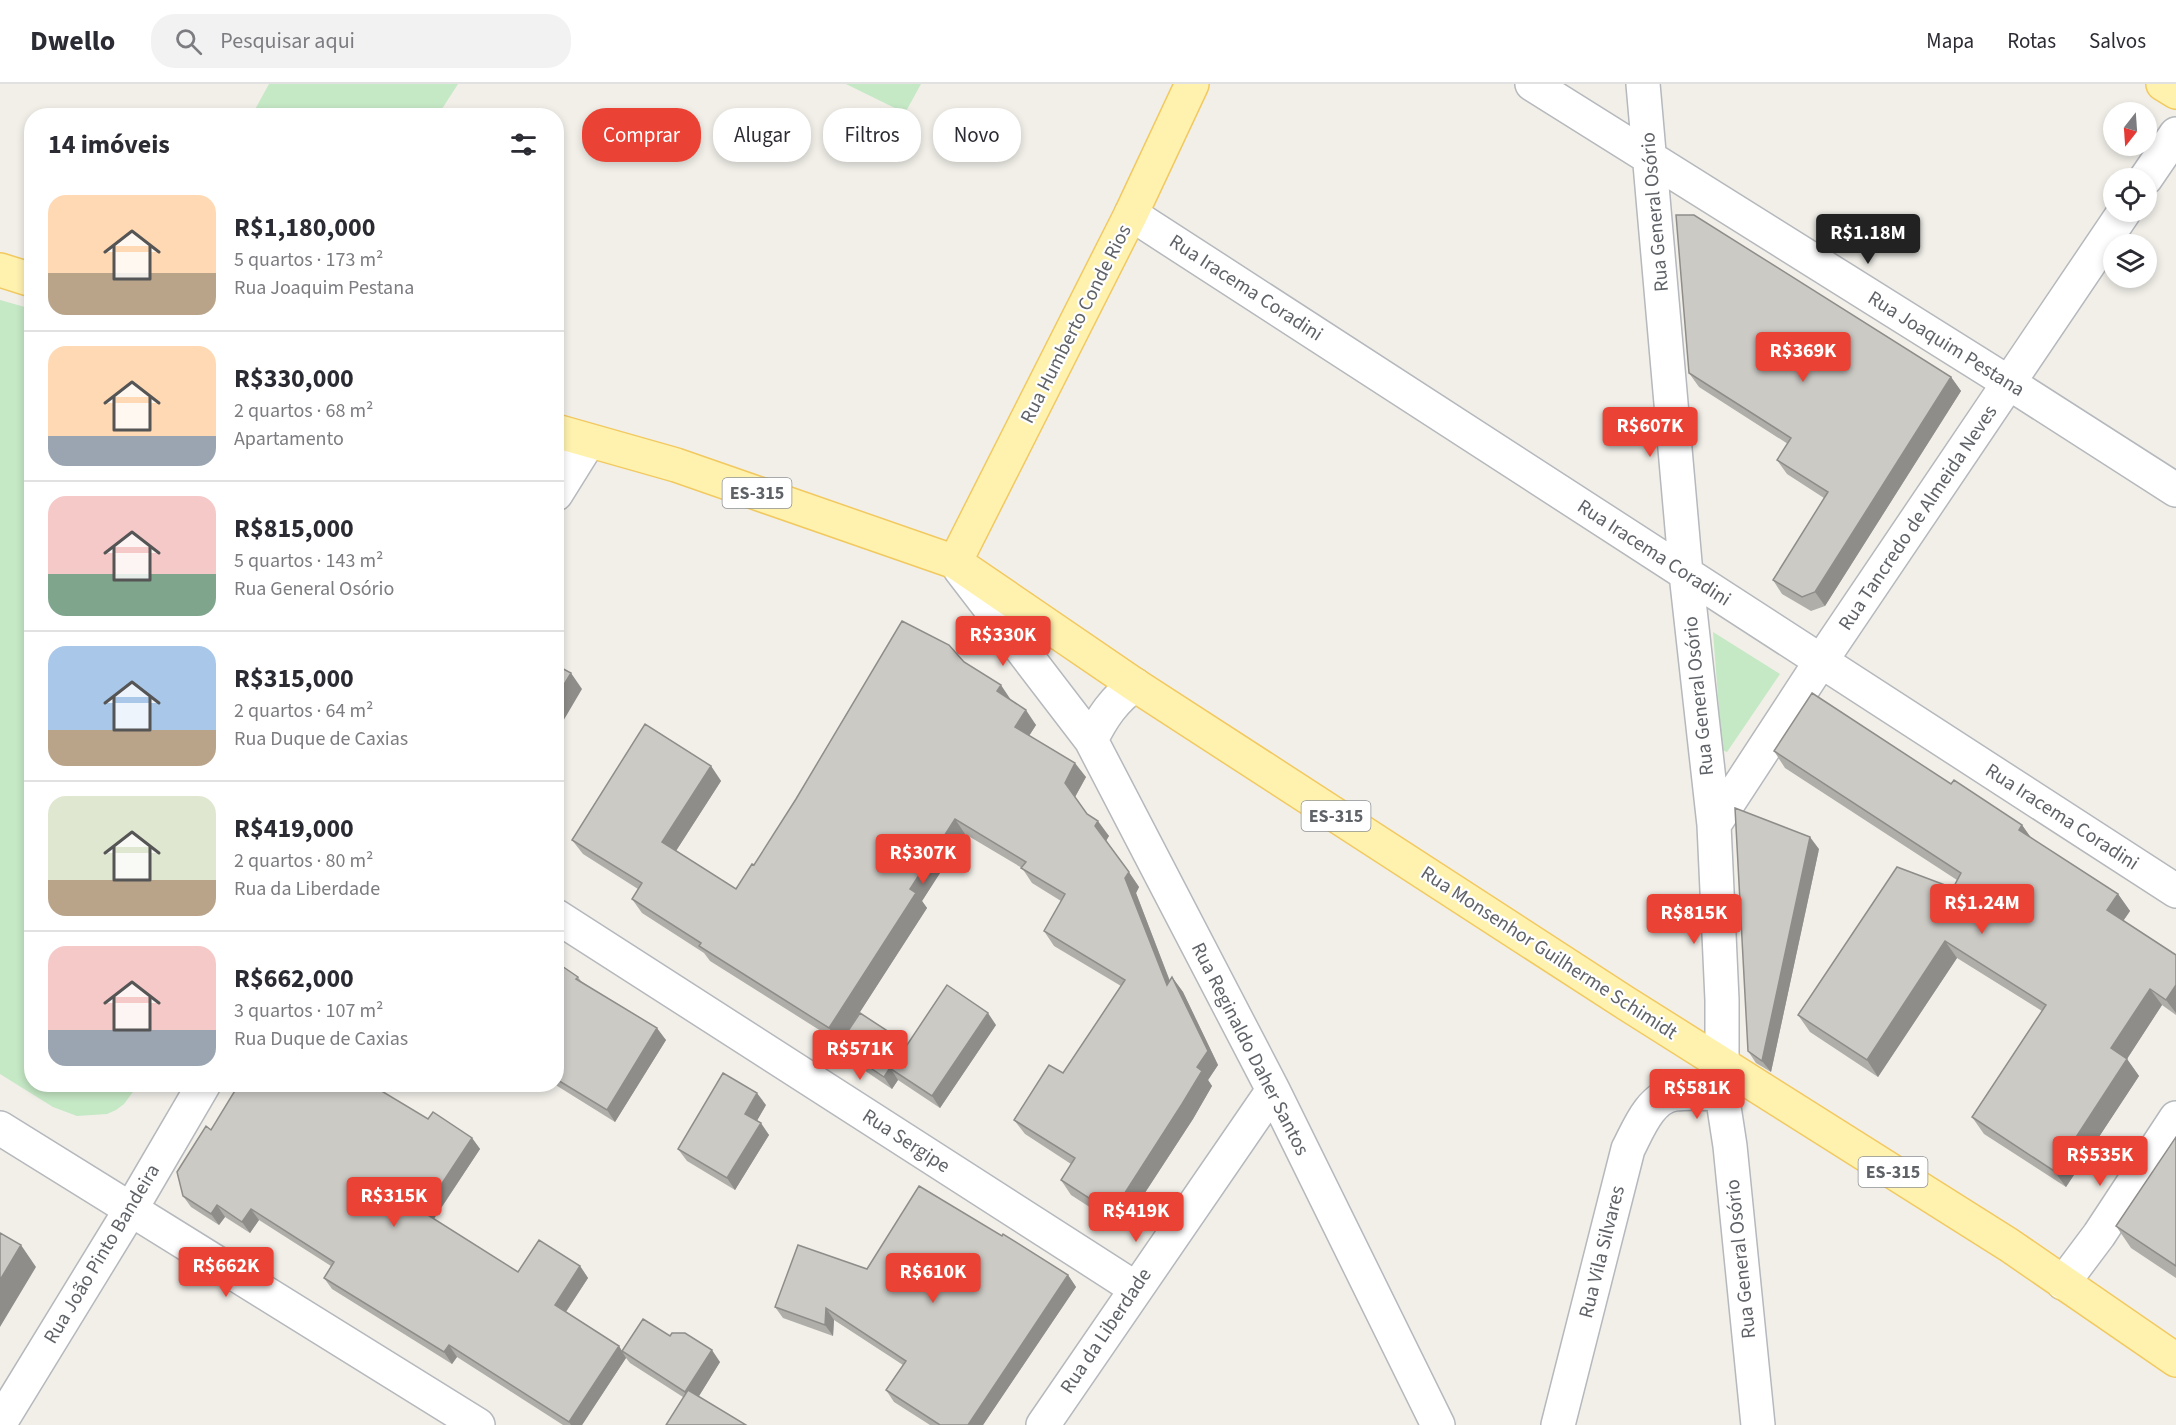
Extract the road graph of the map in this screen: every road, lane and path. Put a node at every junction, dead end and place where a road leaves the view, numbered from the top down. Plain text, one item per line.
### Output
1 (1192, 84) edge
2 (1532, 84) edge
3 (1643, 84) edge
4 (2163, 84) edge
5 (2176, 92) edge
6 (2176, 134) edge
7 (1650, 159) junction
8 (2153, 168) edge
9 (1131, 214) junction
10 (2117, 222) edge
11 (0, 270) edge
12 (24, 277) edge
13 (2009, 383) junction
14 (564, 433) edge
15 (589, 441) junction
16 (564, 481) edge
17 (2176, 490) edge
18 (955, 562) junction
19 (1686, 574) junction
20 (1821, 661) junction
21 (1136, 686) junction
22 (1091, 740) junction
23 (1714, 825) junction
24 (2176, 891) edge
25 (564, 921) edge
26 (1722, 1079) junction
27 (1273, 1090) junction
28 (199, 1092) edge
29 (2176, 1118) edge
30 (0, 1128) edge
31 (131, 1209) junction
32 (2063, 1283) junction
33 (1135, 1288) junction
34 (2176, 1360) edge
35 (0, 1422) edge
36 (478, 1425) edge
37 (1043, 1425) edge
38 (1438, 1425) edge
39 (1558, 1425) edge
40 (1758, 1425) edge

1 - 9 main road, Rua Humberto Conde Rios
2 - 7 street, Rua Joaquim Pestana
3 - 7 street, Rua General Osório
4 - 5 main road
6 - 8 street
7 - 13 street, Rua Joaquim Pestana
7 - 19 street, Rua General Osório
9 - 18 main road, Rua Humberto Conde Rios
9 - 19 street, Rua Iracema Coradini
10 - 13 street, Rua Tancredo de Almeida Neves
11 - 12 main road
13 - 17 street, Rua Joaquim Pestana
13 - 20 street, Rua Tancredo de Almeida Neves
14 - 15 main road, ES-315
15 - 16 street
15 - 18 main road, ES-315
18 - 21 main road, Rua Monsenhor Guilherme Schimidt / ES-315
18 - 22 street, Rua Reginaldo Daher Santos
19 - 20 street, Rua Iracema Coradini
19 - 23 street, Rua General Osório
20 - 23 street, Rua Tancredo de Almeida Neves
20 - 24 street, Rua Iracema Coradini
21 - 22 street
21 - 26 main road, Rua Monsenhor Guilherme Schimidt / ES-315
22 - 27 street, Rua Reginaldo Daher Santos
23 - 26 street, Rua General Osório
25 - 33 street, Rua Sergipe
26 - 32 main road, Rua Monsenhor Guilherme Schimidt / ES-315
26 - 39 street, Rua Vila Silvares
26 - 40 street, Rua General Osório
27 - 33 street, Rua da Liberdade
27 - 38 street, Rua Reginaldo Daher Santos
28 - 31 street, Rua João Pinto Bandeira
29 - 32 street
30 - 31 street
31 - 35 street, Rua João Pinto Bandeira
31 - 36 street
32 - 34 main road, Rua Monsenhor Guilherme Schimidt / ES-315
33 - 37 street, Rua da Liberdade

